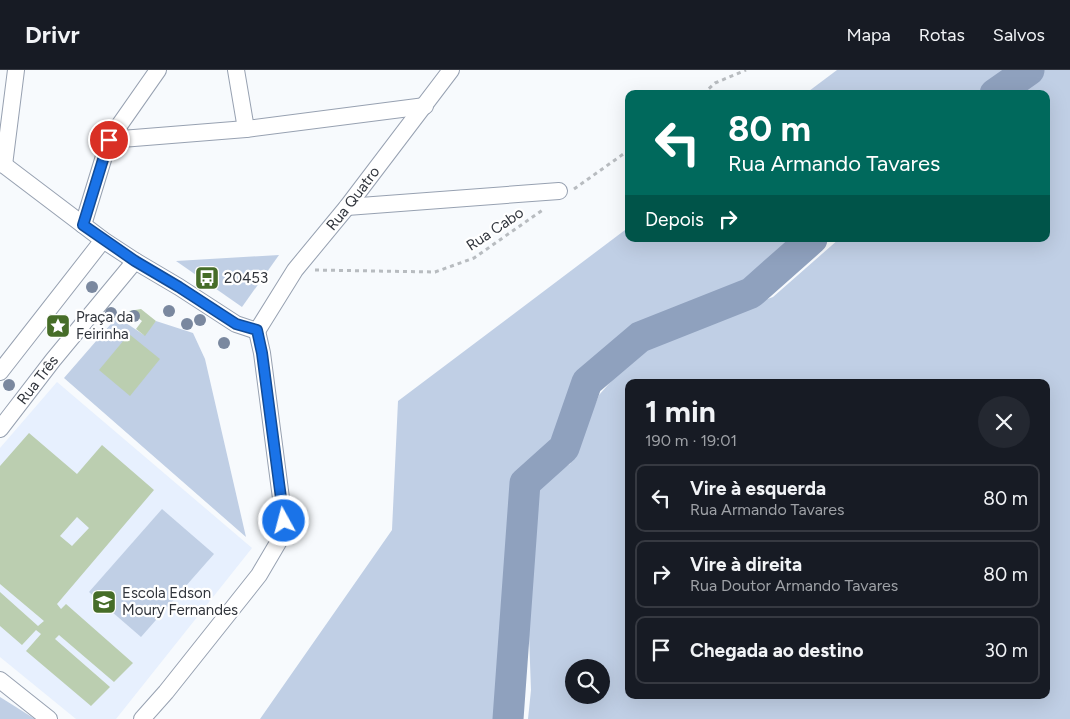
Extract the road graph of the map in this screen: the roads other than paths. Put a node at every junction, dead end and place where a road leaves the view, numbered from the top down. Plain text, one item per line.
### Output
1 (16, 70) edge
2 (158, 70) edge
3 (236, 70) edge
4 (451, 70) edge
5 (425, 106) junction
6 (246, 129) junction
7 (109, 140) junction
8 (2, 168) edge
9 (565, 190) road end
10 (347, 207) junction
11 (83, 225) junction
12 (103, 240) junction
13 (135, 261) junction
14 (257, 330) junction
15 (0, 372) edge
16 (0, 429) edge
17 (0, 680) edge
18 (49, 719) edge
19 (142, 719) edge

1 - 8 street
2 - 7 street
3 - 6 street
4 - 5 street, Rua Quatro
5 - 6 street
5 - 10 street, Rua Quatro
6 - 7 street
7 - 11 street
8 - 11 street
9 - 10 street
10 - 14 street, Rua Quatro
11 - 12 street
12 - 13 street
12 - 15 street
13 - 14 street
13 - 16 street, Rua Três
14 - 19 street
17 - 18 street

